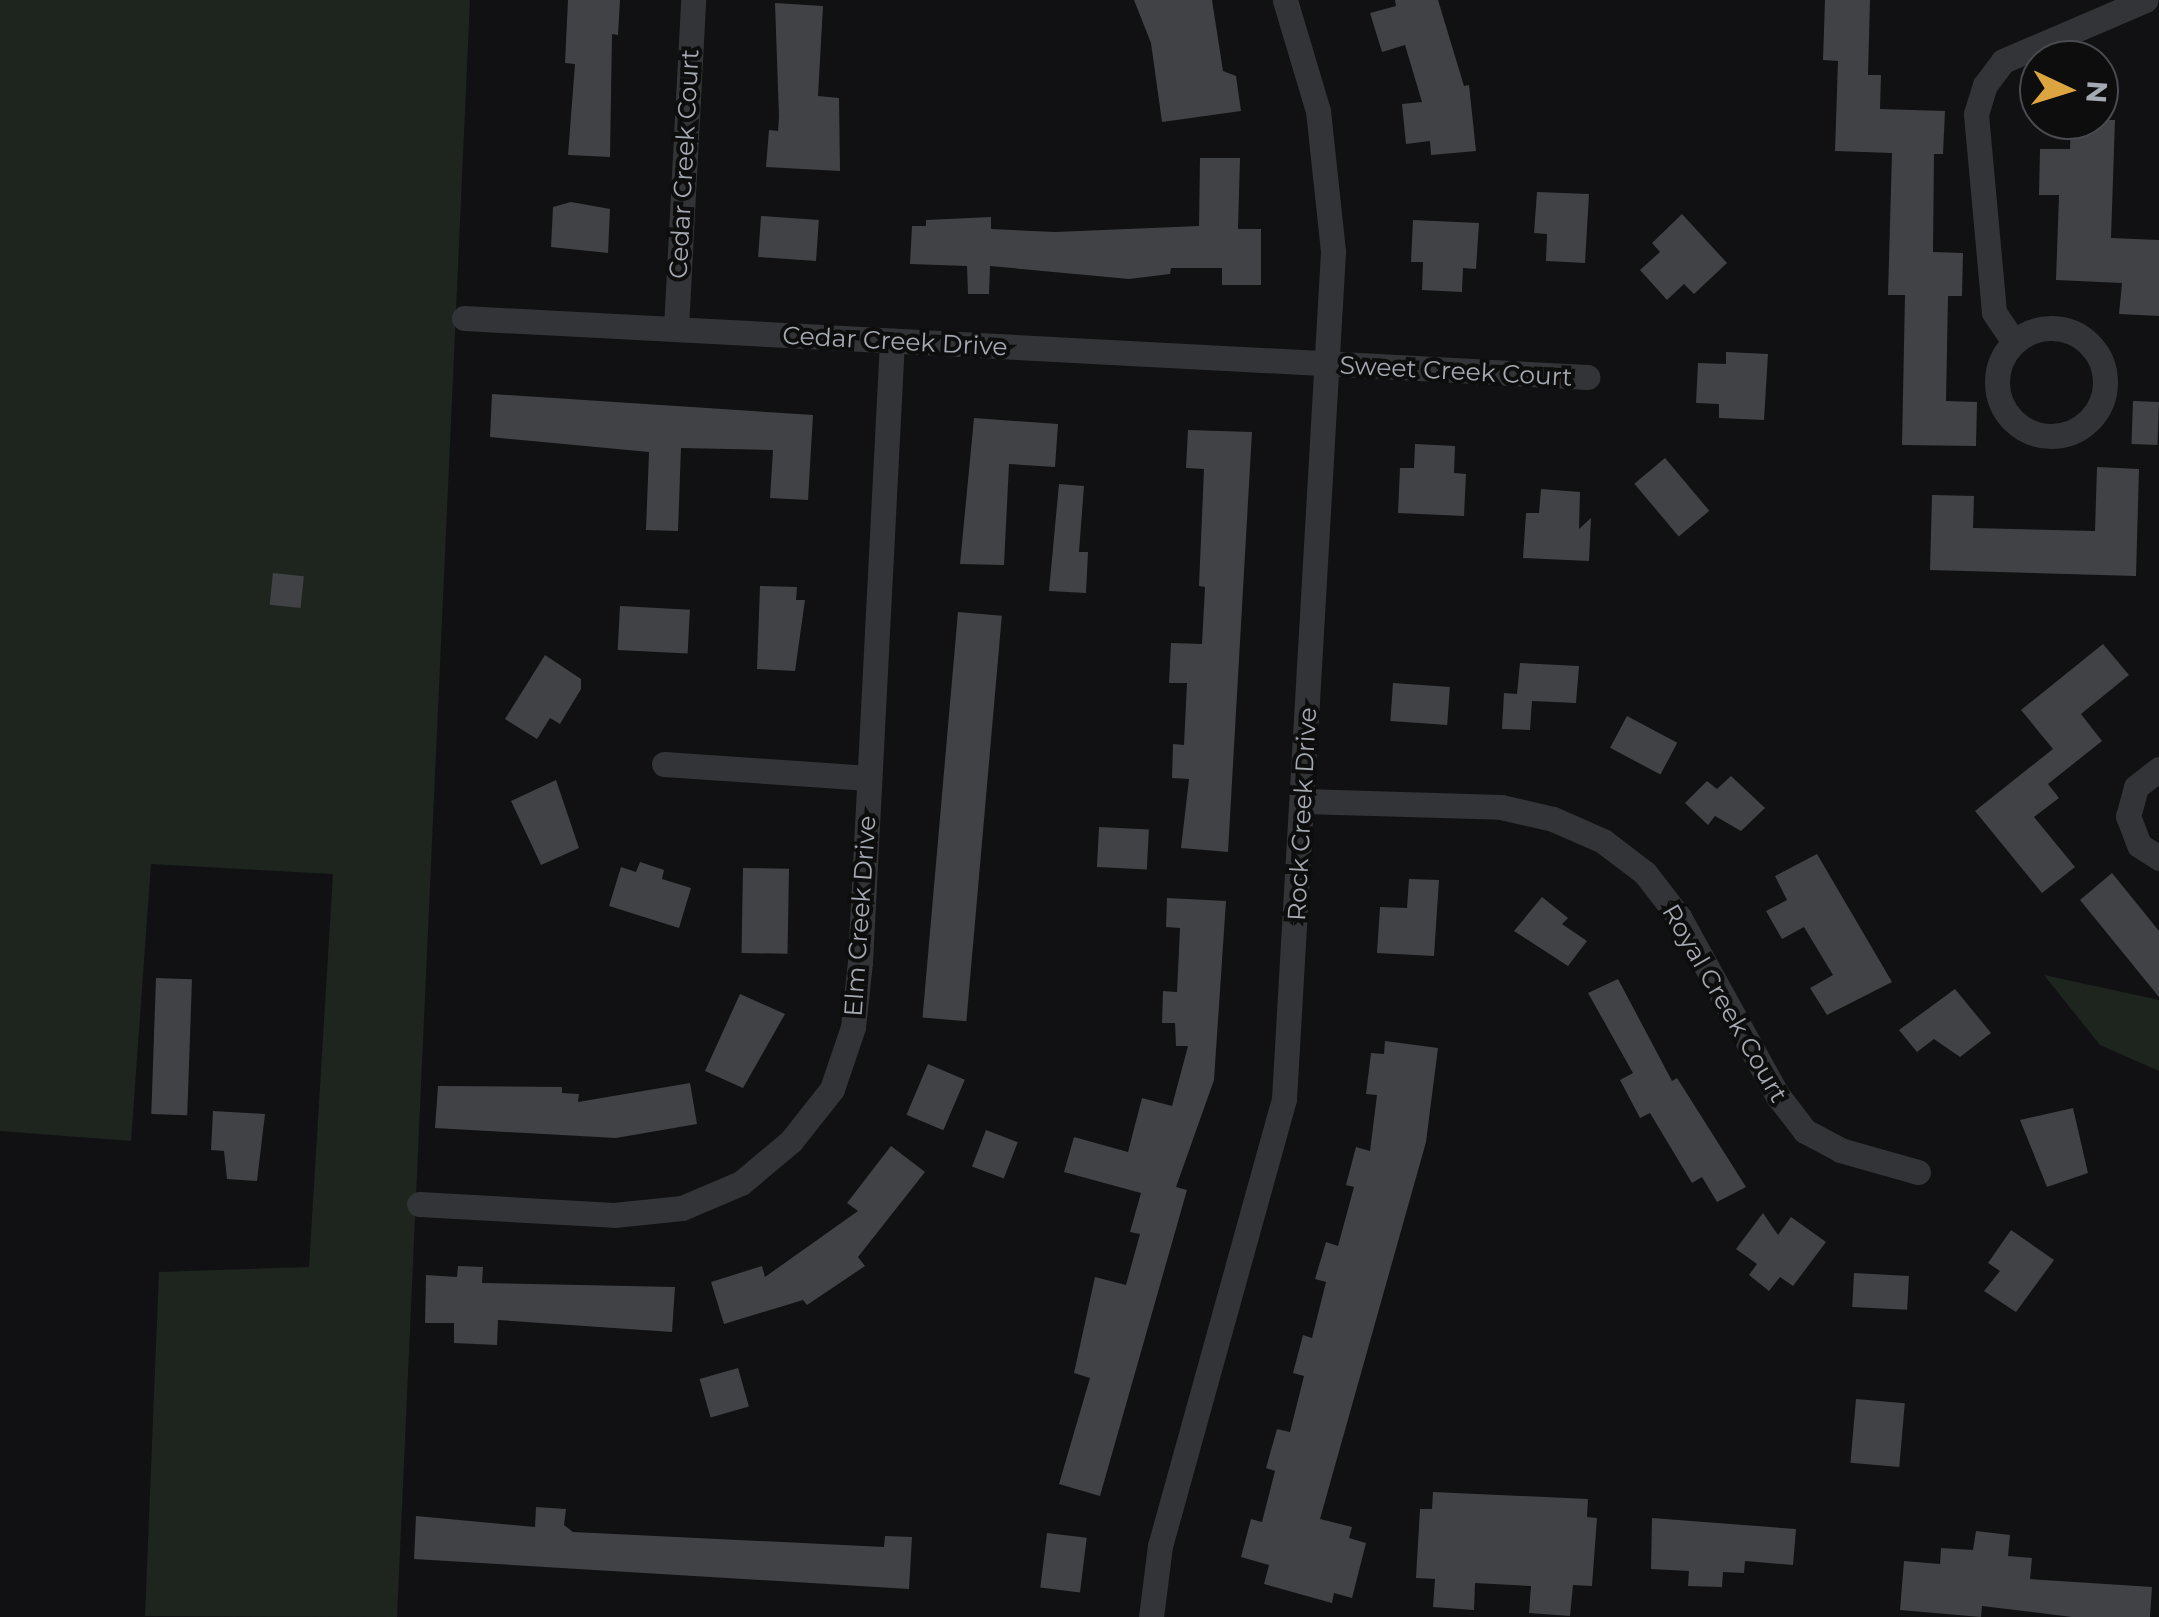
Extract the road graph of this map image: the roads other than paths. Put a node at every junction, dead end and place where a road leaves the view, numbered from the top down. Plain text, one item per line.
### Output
1 (693, 0) edge
2 (1286, 0) edge
3 (2145, 0) edge
4 (464, 318) dead end
5 (676, 328) junction
6 (892, 341) junction
7 (2014, 342) junction
8 (1326, 365) junction
9 (1587, 376) dead end
10 (664, 764) dead end
11 (2159, 769) edge
12 (869, 778) junction
13 (1303, 801) junction
14 (2159, 858) edge
15 (1918, 1172) dead end
16 (420, 1204) dead end
17 (1151, 1617) edge

1 - 5 street, Cedar Creek Court
2 - 8 street, Rock Creek Drive
3 - 7 street
4 - 5 street, Cedar Creek Drive
5 - 6 street, Cedar Creek Drive
6 - 8 street, Cedar Creek Drive
6 - 12 street, Elm Creek Drive
7 - 7 street
8 - 9 street, Sweet Creek Court
8 - 13 street, Rock Creek Drive
10 - 12 street
11 - 14 street
12 - 16 street, Elm Creek Drive
13 - 15 street, Royal Creek Court
13 - 17 street, Rock Creek Drive

